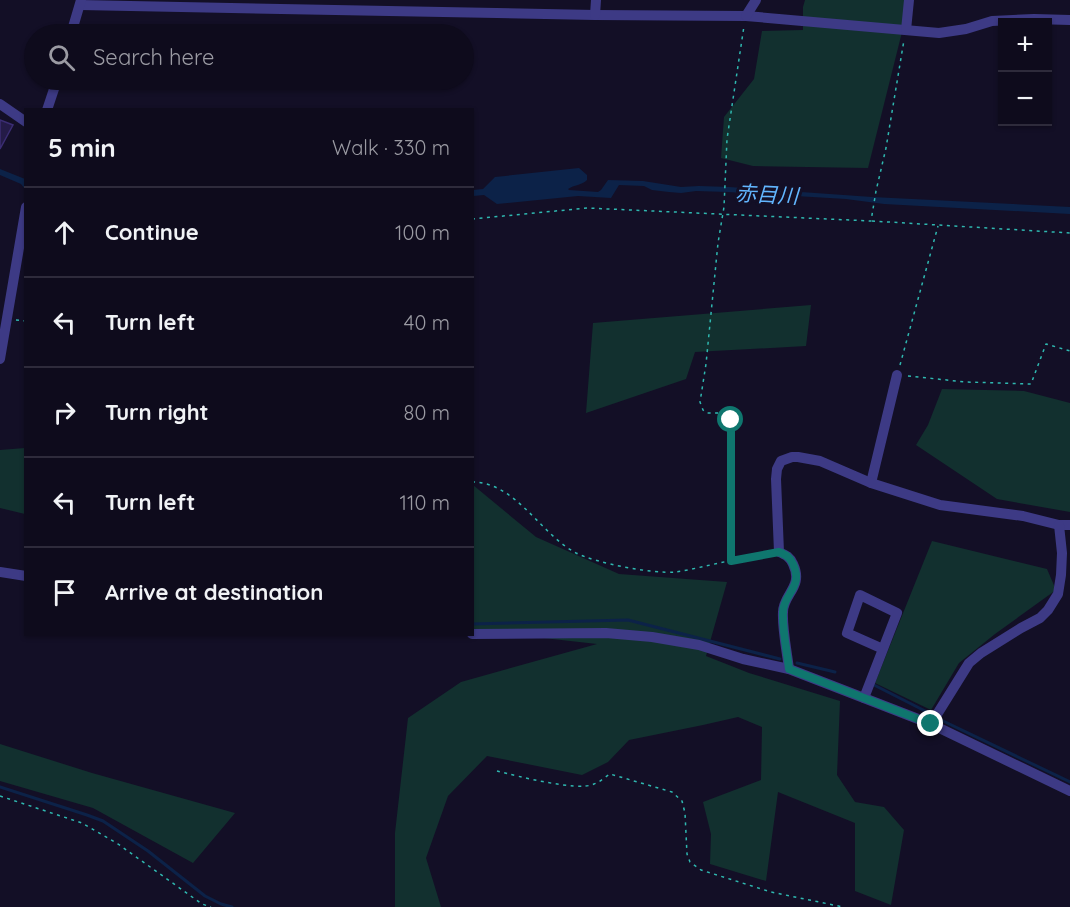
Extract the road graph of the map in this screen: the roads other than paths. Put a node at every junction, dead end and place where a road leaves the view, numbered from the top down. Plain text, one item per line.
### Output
1 (596, 0) edge
2 (756, 0) edge
3 (909, 0) edge
4 (81, 2) edge
5 (596, 15) junction
6 (746, 16) junction
7 (1070, 20) edge
8 (74, 24) edge
9 (906, 30) junction
10 (54, 90) edge
11 (0, 104) edge
12 (48, 108) edge
13 (24, 121) edge
14 (24, 216) edge
15 (0, 359) edge
16 (897, 375) road end
17 (871, 483) junction
18 (1065, 525) edge
19 (0, 572) edge
20 (24, 576) edge
21 (474, 634) edge
22 (883, 649) junction
23 (789, 669) junction
24 (864, 698) junction
25 (931, 724) junction
26 (1070, 791) edge

1 - 5 street
2 - 6 street
3 - 9 street
4 - 5 street
4 - 8 street
5 - 6 street
6 - 9 street
7 - 9 street
10 - 12 street
11 - 13 street
14 - 15 street
16 - 17 street
17 - 18 street
17 - 23 street
18 - 25 street
19 - 20 street
21 - 23 street
22 - 22 street
22 - 24 street
23 - 24 street
24 - 25 street
25 - 26 street

